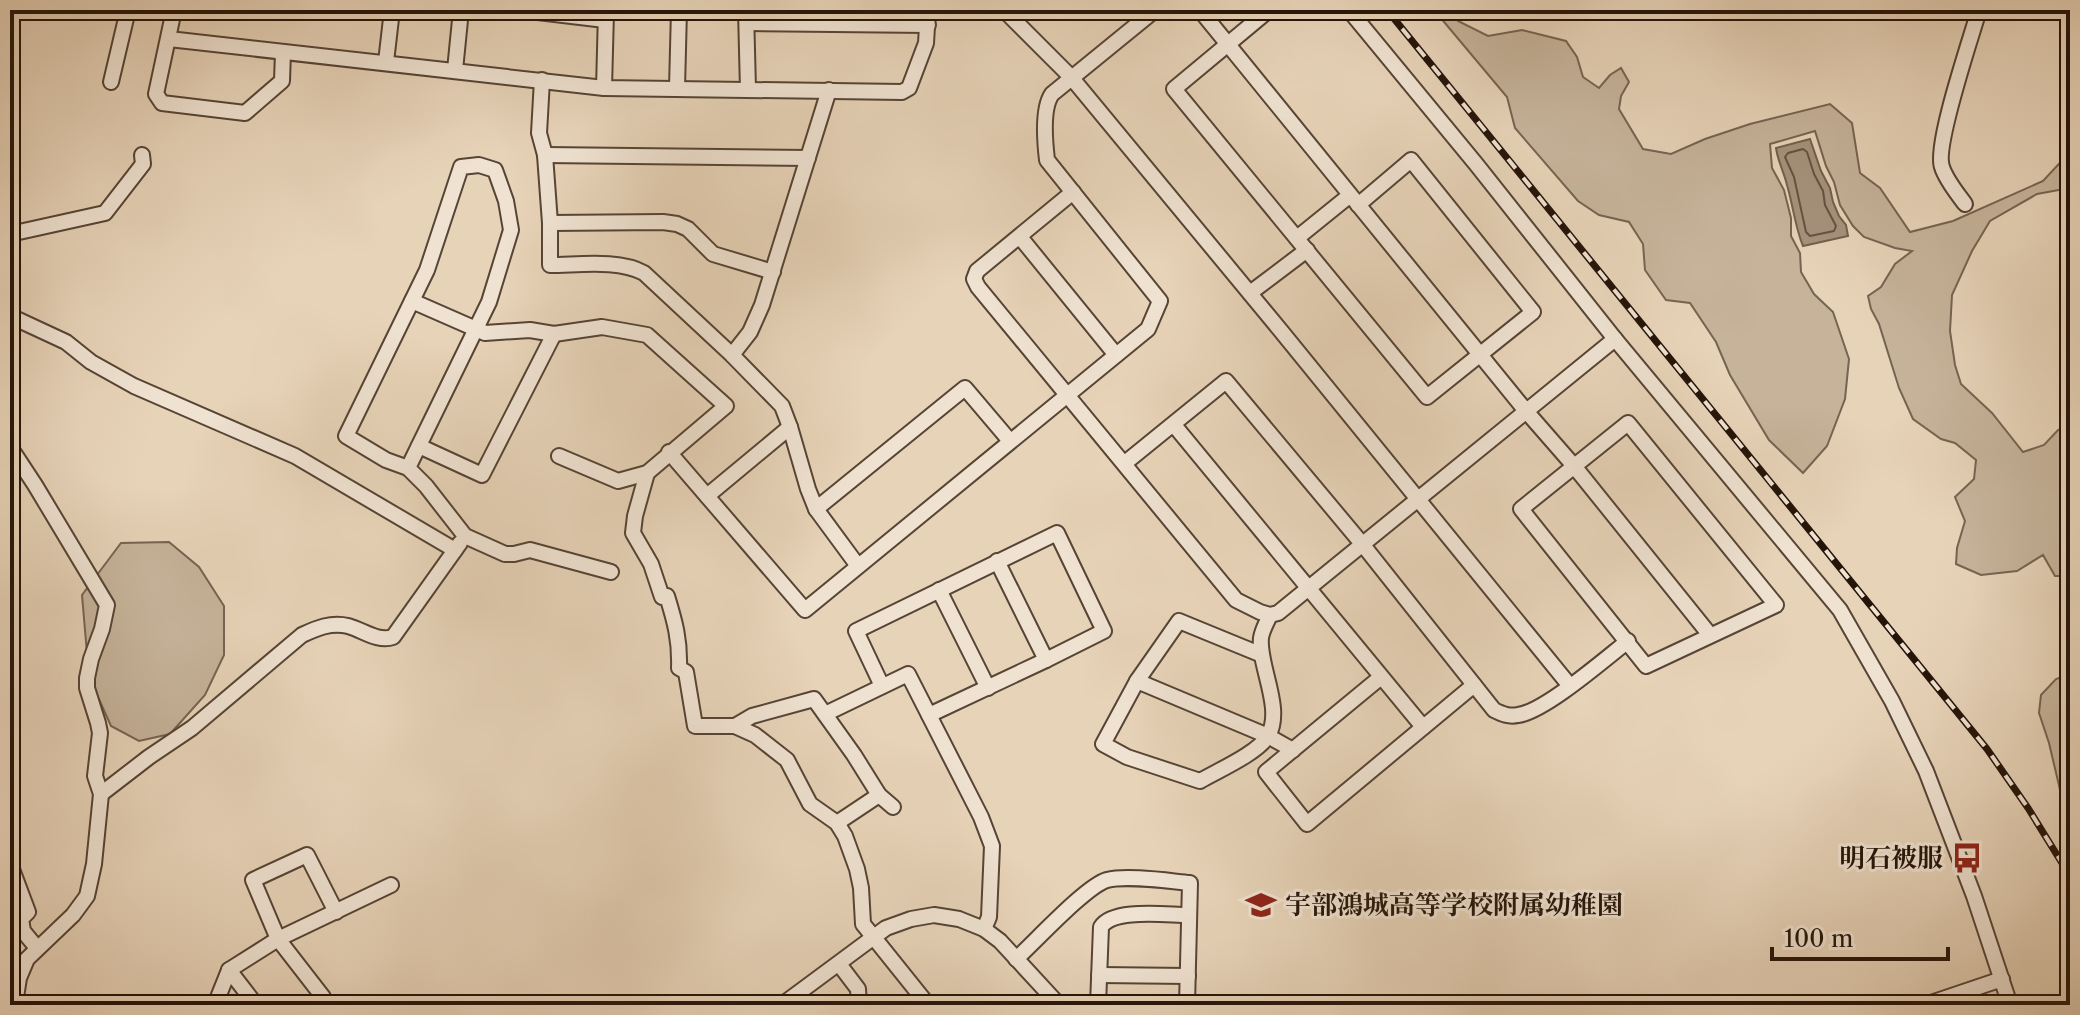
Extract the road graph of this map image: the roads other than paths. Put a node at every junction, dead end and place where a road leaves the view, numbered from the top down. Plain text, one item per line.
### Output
1 (128, 10) edge
2 (174, 10) edge
3 (392, 10) edge
4 (461, 10) edge
5 (521, 10) edge
6 (679, 10) edge
7 (1004, 10) edge
8 (1155, 10) edge
9 (1200, 10) edge
10 (1269, 10) edge
11 (1349, 10) edge
12 (1979, 10) edge
13 (605, 15) edge
14 (747, 16) edge
15 (928, 17) edge
16 (169, 39) junction
17 (1226, 44) junction
18 (283, 52) junction
19 (386, 62) junction
20 (455, 70) junction
21 (1071, 77) junction
22 (542, 80) junction
23 (111, 82) dead end
24 (604, 88) junction
25 (677, 88) junction
26 (748, 90) junction
27 (829, 90) junction
28 (142, 155) dead end
29 (545, 155) junction
30 (808, 158) junction
31 (1073, 192) junction
32 (1354, 200) junction
33 (1965, 204) dead end
34 (550, 223) junction
35 (10, 234) edge
36 (1020, 237) junction
37 (1297, 238) junction
38 (1307, 250) junction
39 (773, 272) junction
40 (1250, 293) junction
41 (412, 301) junction
42 (10, 316) edge
43 (476, 329) junction
44 (554, 334) junction
45 (1615, 339) junction
46 (732, 355) junction
47 (1116, 355) junction
48 (1481, 356) junction
49 (1068, 395) junction
50 (1526, 411) junction
51 (1174, 425) junction
52 (790, 427) junction
53 (1010, 441) junction
54 (419, 446) junction
55 (10, 447) edge
56 (669, 452) junction
57 (559, 456) dead end
58 (1125, 463) junction
59 (1574, 466) junction
60 (408, 468) junction
61 (647, 473) junction
62 (707, 496) junction
63 (1418, 500) junction
64 (816, 509) junction
65 (465, 536) junction
66 (1363, 545) junction
67 (455, 550) junction
68 (997, 561) junction
69 (858, 566) junction
70 (611, 572) dead end
71 (1309, 589) junction
72 (939, 590) junction
73 (1270, 615) junction
74 (1710, 635) junction
75 (1628, 641) junction
76 (1262, 655) junction
77 (1046, 660) junction
78 (1381, 677) junction
79 (1137, 681) junction
80 (1474, 685) junction
81 (882, 686) junction
82 (1570, 686) junction
83 (988, 688) junction
84 (825, 714) junction
85 (929, 715) junction
86 (735, 726) junction
87 (1423, 727) junction
88 (1268, 736) junction
89 (1293, 750) junction
90 (101, 794) junction
91 (879, 795) junction
92 (893, 807) dead end
93 (837, 823) junction
94 (10, 864) edge
95 (391, 885) dead end
96 (336, 912) junction
97 (1188, 915) junction
98 (984, 929) junction
99 (874, 937) junction
100 (278, 939) junction
101 (37, 948) junction
102 (1016, 959) junction
103 (839, 964) junction
104 (229, 970) junction
105 (1099, 975) junction
106 (1188, 976) junction
107 (2002, 979) junction
108 (323, 997) dead end
109 (13, 1004) edge
110 (785, 1004) edge
111 (29, 1005) edge
112 (215, 1005) edge
113 (256, 1005) edge
114 (859, 1005) edge
115 (928, 1005) edge
116 (1059, 1005) edge
117 (1098, 1005) edge
118 (1187, 1005) edge
119 (1925, 1005) edge
120 (2010, 1005) edge

1 - 23 street
2 - 16 street
3 - 19 street
4 - 20 street
5 - 13 street
6 - 25 street
7 - 21 street
8 - 21 street
9 - 17 street
10 - 17 street
11 - 45 street
12 - 33 street
13 - 24 street
14 - 15 street
14 - 26 street
15 - 27 street
16 - 18 street
16 - 18 street
17 - 32 street
17 - 37 street
18 - 19 street
19 - 20 street
20 - 22 street
21 - 31 street
21 - 40 street
22 - 24 street
22 - 29 street
24 - 25 street
25 - 26 street
26 - 27 street
27 - 30 street
28 - 35 street
29 - 30 street
29 - 34 street
30 - 39 street
31 - 36 street
31 - 47 street
32 - 37 street
32 - 48 street
32 - 48 street
34 - 39 street
34 - 46 street
36 - 47 street
36 - 49 street
37 - 38 street
38 - 40 street
38 - 48 street
39 - 46 street
40 - 63 street
41 - 43 street
41 - 43 street
41 - 60 street
42 - 67 street
43 - 44 street
43 - 54 street
44 - 54 street
44 - 56 street
45 - 50 street
45 - 107 street
46 - 52 street
47 - 49 street
48 - 50 street
49 - 53 street
49 - 58 street
50 - 59 street
50 - 63 street
51 - 58 street
51 - 66 street
51 - 71 street
52 - 62 street
52 - 64 street
53 - 64 street
53 - 69 street
54 - 60 street
55 - 90 street
56 - 61 street
56 - 62 street
57 - 61 street
58 - 73 street
59 - 74 street
59 - 74 street
59 - 75 street
60 - 65 street
61 - 86 street
62 - 69 street
63 - 66 street
63 - 82 street
64 - 69 street
65 - 67 street
65 - 70 street
66 - 71 street
66 - 80 street
67 - 90 street
68 - 72 street
68 - 77 street
68 - 77 street
71 - 73 street
71 - 78 street
72 - 81 street
72 - 83 street
73 - 76 street
74 - 75 street
75 - 82 street
76 - 79 street
76 - 88 street
77 - 83 street
78 - 87 street
78 - 89 street
79 - 88 street
79 - 88 street
80 - 82 street
80 - 87 street
81 - 84 street
81 - 85 street
83 - 85 street
84 - 86 street
84 - 91 street
85 - 98 street
86 - 93 street
87 - 89 street
88 - 89 street
90 - 101 street
91 - 92 street
91 - 93 street
93 - 99 street
94 - 101 street
95 - 96 street
96 - 100 street
96 - 100 street
97 - 102 street
97 - 105 street
97 - 106 street
98 - 99 street
98 - 102 street
99 - 103 street
99 - 115 street
100 - 104 street
100 - 108 street
101 - 109 street
102 - 116 street
103 - 110 street
103 - 114 street
104 - 112 street
104 - 113 street
105 - 106 street
105 - 117 street
106 - 118 street
107 - 119 street
107 - 120 street
109 - 111 street

